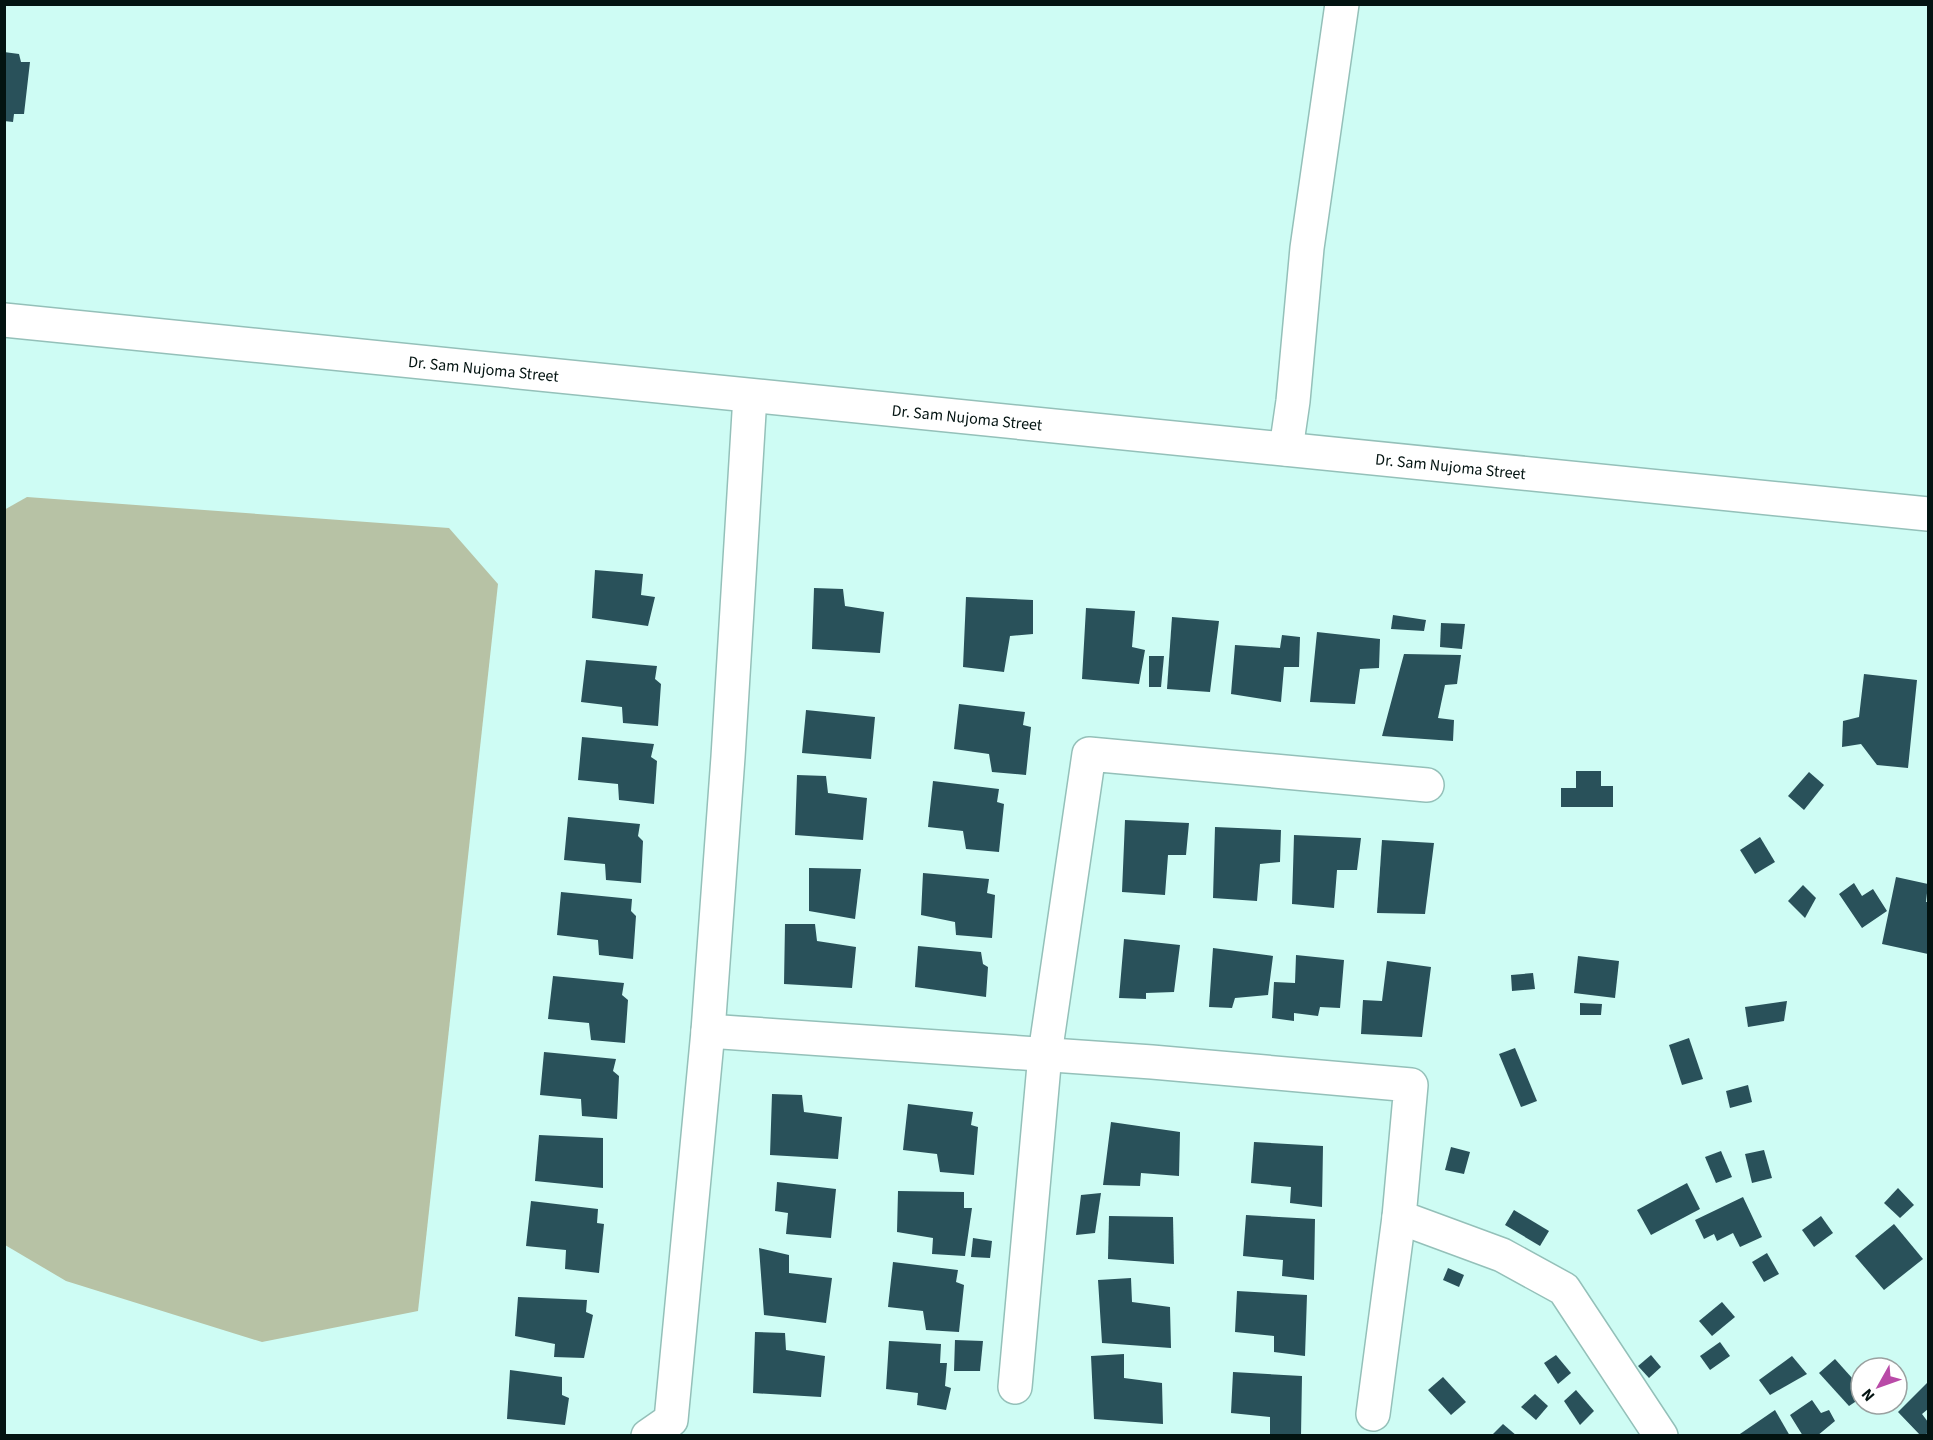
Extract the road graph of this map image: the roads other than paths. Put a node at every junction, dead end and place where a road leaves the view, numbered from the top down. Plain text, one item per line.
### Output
1 (1342, 4) edge
2 (4, 320) edge
3 (750, 396) junction
4 (1286, 449) junction
5 (1929, 514) edge
6 (1427, 785) dead end
7 (708, 1031) junction
8 (1045, 1054) junction
9 (1399, 1217) junction
10 (1015, 1387) dead end
11 (1373, 1414) dead end
12 (648, 1436) edge
13 (1661, 1436) edge

1 - 4 street
2 - 3 street, Dr. Sam Nujoma Street
3 - 4 street, Dr. Sam Nujoma Street
3 - 7 street
4 - 5 street, Dr. Sam Nujoma Street
6 - 8 street
7 - 8 street
7 - 12 street
8 - 9 street
8 - 10 street
9 - 11 street
9 - 13 street

